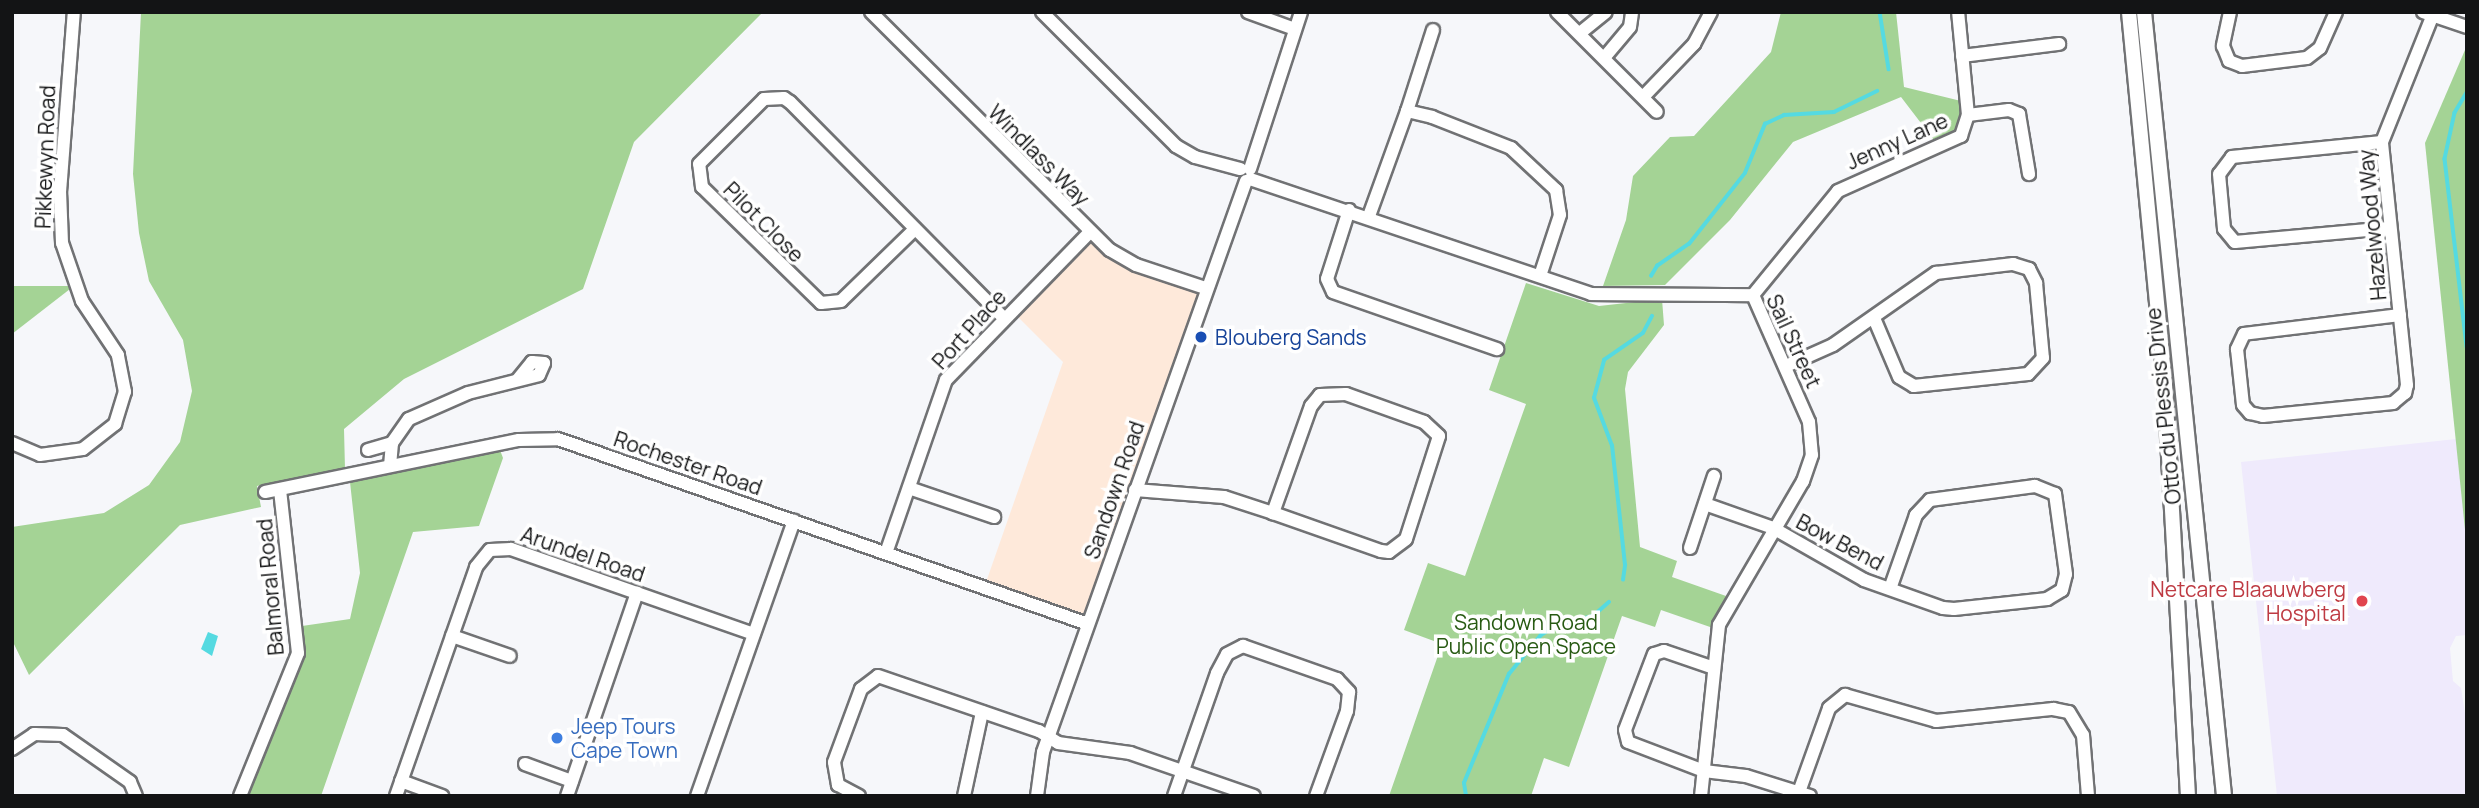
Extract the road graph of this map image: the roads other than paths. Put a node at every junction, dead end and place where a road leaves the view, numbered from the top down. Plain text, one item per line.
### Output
1 (74, 12) edge
2 (871, 12) edge
3 (1042, 12) edge
4 (1248, 12) edge
5 (1301, 12) edge
6 (1557, 12) edge
7 (1606, 12) edge
8 (1632, 12) edge
9 (1711, 12) edge
10 (1958, 12) edge
11 (2129, 12) edge
12 (2144, 12) edge
13 (2230, 12) edge
14 (2336, 12) edge
15 (2430, 13) edge
16 (2467, 27) edge
17 (1295, 29) junction
18 (1433, 30) dead end
19 (1580, 33) junction
20 (2059, 44) dead end
21 (1962, 57) junction
22 (1604, 58) junction
23 (1643, 97) junction
24 (1407, 111) junction
25 (1657, 112) dead end
26 (1968, 115) junction
27 (2382, 142) junction
28 (1245, 174) junction
29 (2029, 174) dead end
30 (1349, 210) junction
31 (1369, 216) junction
32 (2389, 228) junction
33 (915, 229) junction
34 (1090, 232) junction
35 (1540, 276) junction
36 (1205, 288) junction
37 (1753, 295) junction
38 (2400, 315) junction
39 (1003, 317) junction
40 (1874, 318) junction
41 (1497, 349) dead end
42 (1786, 366) junction
43 (518, 379) dead end
44 (12, 443) edge
45 (392, 443) junction
46 (368, 450) dead end
47 (390, 466) junction
48 (1714, 476) dead end
49 (909, 488) junction
50 (280, 489) junction
51 (1135, 490) junction
52 (265, 492) dead end
53 (1705, 504) junction
54 (1273, 513) junction
55 (994, 517) dead end
56 (794, 521) junction
57 (1773, 528) junction
58 (1690, 548) dead end
59 (886, 553) junction
60 (1890, 589) junction
61 (637, 593) junction
62 (1088, 624) junction
63 (754, 634) junction
64 (452, 636) junction
65 (510, 656) dead end
66 (1714, 668) junction
67 (982, 712) junction
68 (1049, 737) junction
69 (12, 749) edge
70 (525, 764) dead end
71 (1180, 770) junction
72 (1704, 771) junction
73 (401, 781) junction
74 (572, 781) junction
75 (1805, 794) edge
76 (136, 796) edge
77 (240, 796) edge
78 (396, 796) edge
79 (442, 796) edge
80 (566, 796) edge
81 (698, 796) edge
82 (859, 796) edge
83 (964, 796) edge
84 (1037, 796) edge
85 (1174, 796) edge
86 (1254, 796) edge
87 (1315, 796) edge
88 (1701, 796) edge
89 (2088, 796) edge
90 (2188, 796) edge
91 (2224, 796) edge

1 - 44 street, Pikkewyn Road
2 - 34 street, Windlass Way
3 - 28 street
4 - 17 street
5 - 17 street, Sandown Road
6 - 19 street
7 - 19 street
8 - 22 street
9 - 23 street
10 - 21 street, Jenny Lane
11 - 90 main road, Otto du Plessis Drive
12 - 91 main road, Otto du Plessis Drive
13 - 14 street
15 - 16 street
15 - 27 street, Hazelwood Way
17 - 28 street, Sandown Road
18 - 24 street
19 - 22 street
20 - 21 street
21 - 26 street, Jenny Lane
22 - 23 street
23 - 25 street
24 - 31 street
24 - 35 street
26 - 29 street, Jenny Lane
26 - 37 street, Jenny Lane
27 - 32 street, Hazelwood Way
27 - 32 street
28 - 30 street, Sail Street
28 - 36 street, Sandown Road
30 - 31 street, Sail Street
30 - 41 street
31 - 35 street, Sail Street
32 - 38 street, Hazelwood Way
33 - 33 street, Pilot Close
33 - 39 street, Pilot Close
34 - 36 street, Windlass Way
34 - 39 street, Port Place
35 - 37 street, Sail Street
36 - 51 street, Sandown Road
37 - 42 street, Sail Street
38 - 38 street, Hazelwood Way
39 - 49 street, Port Place
40 - 40 street
40 - 42 street
42 - 57 street, Sail Street
43 - 45 street
45 - 46 street
45 - 47 street
47 - 50 street, Rochester Road
47 - 56 street, Rochester Road
48 - 53 street
49 - 55 street
49 - 59 street, Port Place
50 - 52 street, Rochester Road
50 - 77 street, Balmoral Road
51 - 54 street
51 - 62 street, Sandown Road
53 - 57 street, Bow Bend
53 - 58 street
54 - 54 street
56 - 59 street, Rochester Road
56 - 63 street
57 - 60 street, Bow Bend
57 - 66 street, Sail Street
59 - 62 street, Rochester Road
60 - 60 street, Bow Bend
61 - 63 street, Arundel Road
61 - 64 street, Arundel Road
61 - 74 street
62 - 68 street, Sandown Road
63 - 81 street
64 - 65 street
64 - 73 street, Arundel Road
66 - 72 street, Sail Street
66 - 72 street
67 - 68 street
67 - 82 street
67 - 83 street
68 - 71 street
68 - 84 street, Sandown Road
69 - 76 street
70 - 74 street
71 - 85 street
71 - 86 street
71 - 87 street
72 - 75 street
72 - 88 street, Sail Street
73 - 78 street, Arundel Road
73 - 79 street
74 - 80 street
75 - 89 street

